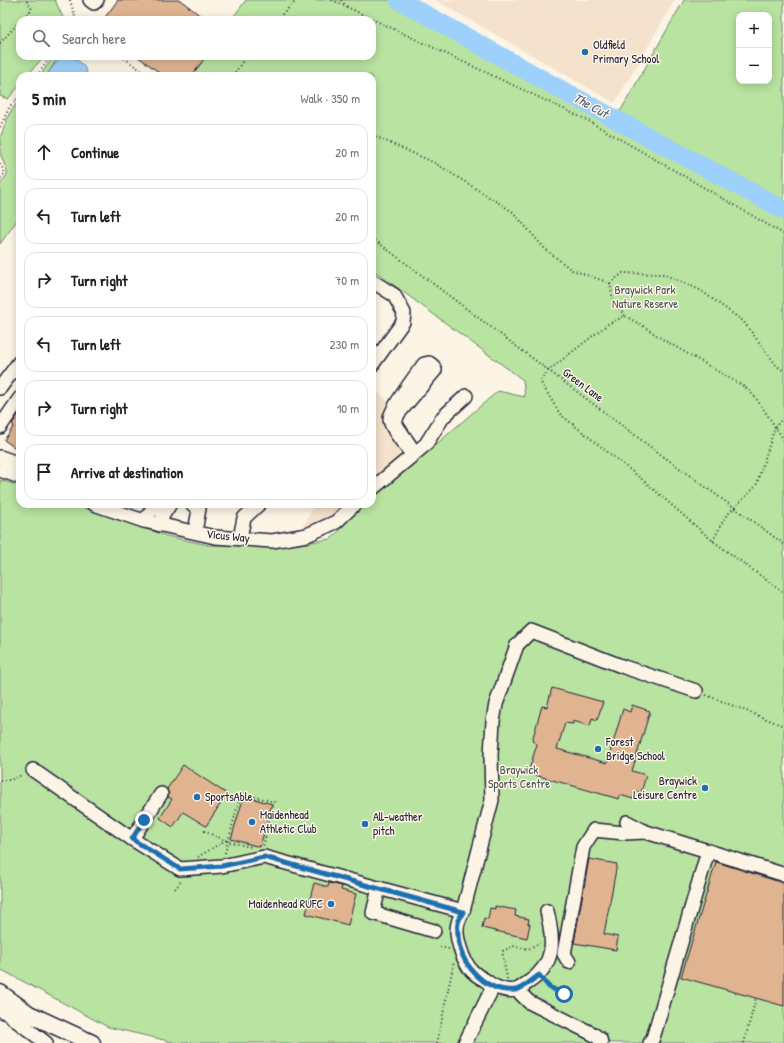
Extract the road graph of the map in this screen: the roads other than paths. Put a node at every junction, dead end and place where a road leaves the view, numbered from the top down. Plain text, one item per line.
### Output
1 (90, 0) edge
2 (97, 0) edge
3 (376, 284) edge
4 (376, 359) edge
5 (16, 366) edge
6 (0, 388) edge
7 (466, 396) dead end
8 (16, 404) edge
9 (0, 426) edge
10 (413, 455) junction
11 (0, 456) edge
12 (16, 462) edge
13 (0, 470) edge
14 (16, 476) edge
15 (376, 486) edge
16 (106, 508) edge
17 (153, 508) edge
18 (167, 508) edge
19 (198, 508) edge
20 (255, 508) edge
21 (351, 508) edge
22 (144, 521) junction
23 (160, 524) junction
24 (195, 532) junction
25 (240, 538) junction
26 (696, 691) road end
27 (32, 770) road end
28 (161, 794) dead end
29 (627, 822) dead end
30 (646, 832) junction
31 (132, 839) junction
32 (708, 851) junction
33 (782, 874) dead end
34 (379, 888) junction
35 (547, 911) dead end
36 (463, 912) junction
37 (434, 931) dead end
38 (569, 962) dead end
39 (505, 989) junction
40 (0, 993) edge
41 (0, 1008) edge
42 (46, 1043) edge
43 (67, 1043) edge
44 (92, 1043) edge
45 (465, 1043) edge
46 (601, 1043) edge
47 (650, 1043) edge

1 - 2 street
3 - 4 street
5 - 6 street
7 - 10 street
8 - 9 street
10 - 10 street
10 - 15 street
11 - 12 street
13 - 14 street
16 - 22 street, Vicus Way
17 - 22 street
18 - 23 street
19 - 24 street
20 - 25 street
21 - 25 street, Vicus Way
22 - 23 street, Vicus Way
23 - 24 street, Vicus Way
24 - 25 street, Vicus Way
26 - 36 street
27 - 31 street
28 - 31 street
29 - 30 street
30 - 32 street
30 - 38 street
31 - 34 street
32 - 33 street
32 - 47 street
34 - 36 street
34 - 37 street
35 - 39 street
36 - 39 street
39 - 45 street
39 - 46 street
40 - 44 main road
41 - 42 street
41 - 43 main road

